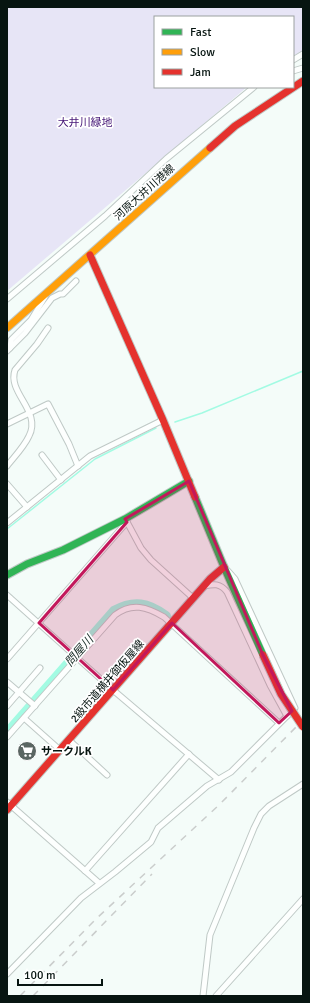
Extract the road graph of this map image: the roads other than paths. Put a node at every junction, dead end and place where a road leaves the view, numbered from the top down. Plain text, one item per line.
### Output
1 (303, 54) edge
2 (294, 59) edge
3 (303, 81) edge
4 (294, 87) edge
5 (253, 88) edge
6 (292, 88) edge
7 (90, 255) junction
8 (76, 281) dead end
9 (47, 293) junction
10 (7, 299) edge
11 (7, 328) edge
12 (48, 328) dead end
13 (9, 349) edge
14 (30, 413) junction
15 (163, 420) junction
16 (7, 424) edge
17 (42, 455) dead end
18 (7, 466) edge
19 (78, 466) junction
20 (61, 480) junction
21 (189, 481) junction
22 (8, 487) edge
23 (27, 507) junction
24 (126, 521) junction
25 (7, 523) edge
26 (224, 567) junction
27 (7, 575) edge
28 (204, 586) junction
29 (7, 595) edge
30 (194, 598) junction
31 (39, 623) junction
32 (172, 623) junction
33 (78, 658) junction
34 (7, 660) edge
35 (40, 668) dead end
36 (7, 682) edge
37 (113, 690) junction
38 (19, 692) junction
39 (7, 706) edge
40 (35, 706) junction
41 (287, 716) junction
42 (24, 718) junction
43 (279, 723) junction
44 (303, 727) edge
45 (7, 737) edge
46 (69, 740) junction
47 (60, 750) junction
48 (189, 754) junction
49 (107, 775) dead end
50 (219, 780) junction
51 (303, 784) edge
52 (8, 806) edge
53 (85, 871) junction
54 (99, 883) junction
55 (303, 899) edge
56 (7, 974) edge
57 (203, 996) edge
58 (216, 996) edge

1 - 2 street
3 - 4 street, 河原大井川港線
5 - 10 street
6 - 7 street, 河原大井川港線
7 - 9 street, 河原大井川港線
7 - 15 street
8 - 13 street
9 - 11 street, 河原大井川港線
9 - 13 street
12 - 14 street
14 - 16 street
14 - 18 street
14 - 19 street
15 - 19 street
15 - 21 street
17 - 20 street
19 - 20 street
20 - 23 street
21 - 24 street
21 - 26 street
22 - 23 street
23 - 25 street
24 - 27 street
24 - 30 street
24 - 31 street
26 - 28 street, 2級市道横井御仮屋線
26 - 41 street
26 - 44 street, bridge
28 - 30 street, 2級市道横井御仮屋線
28 - 41 street
29 - 31 street
30 - 32 street, 2級市道横井御仮屋線
31 - 33 street
31 - 34 street
32 - 33 street
32 - 37 street, 2級市道横井御仮屋線
32 - 43 street
33 - 37 street
33 - 40 street
35 - 38 street
36 - 38 street
37 - 46 street, 2級市道横井御仮屋線
37 - 48 street
38 - 39 street
38 - 40 street
40 - 42 street
41 - 43 street
42 - 45 street
42 - 47 street
43 - 50 street
46 - 47 street, 2級市道横井御仮屋線
46 - 49 street
47 - 52 street, 2級市道横井御仮屋線
48 - 50 street
48 - 53 street
50 - 54 street
51 - 57 street
52 - 53 street
53 - 54 street
54 - 56 street
55 - 58 street

